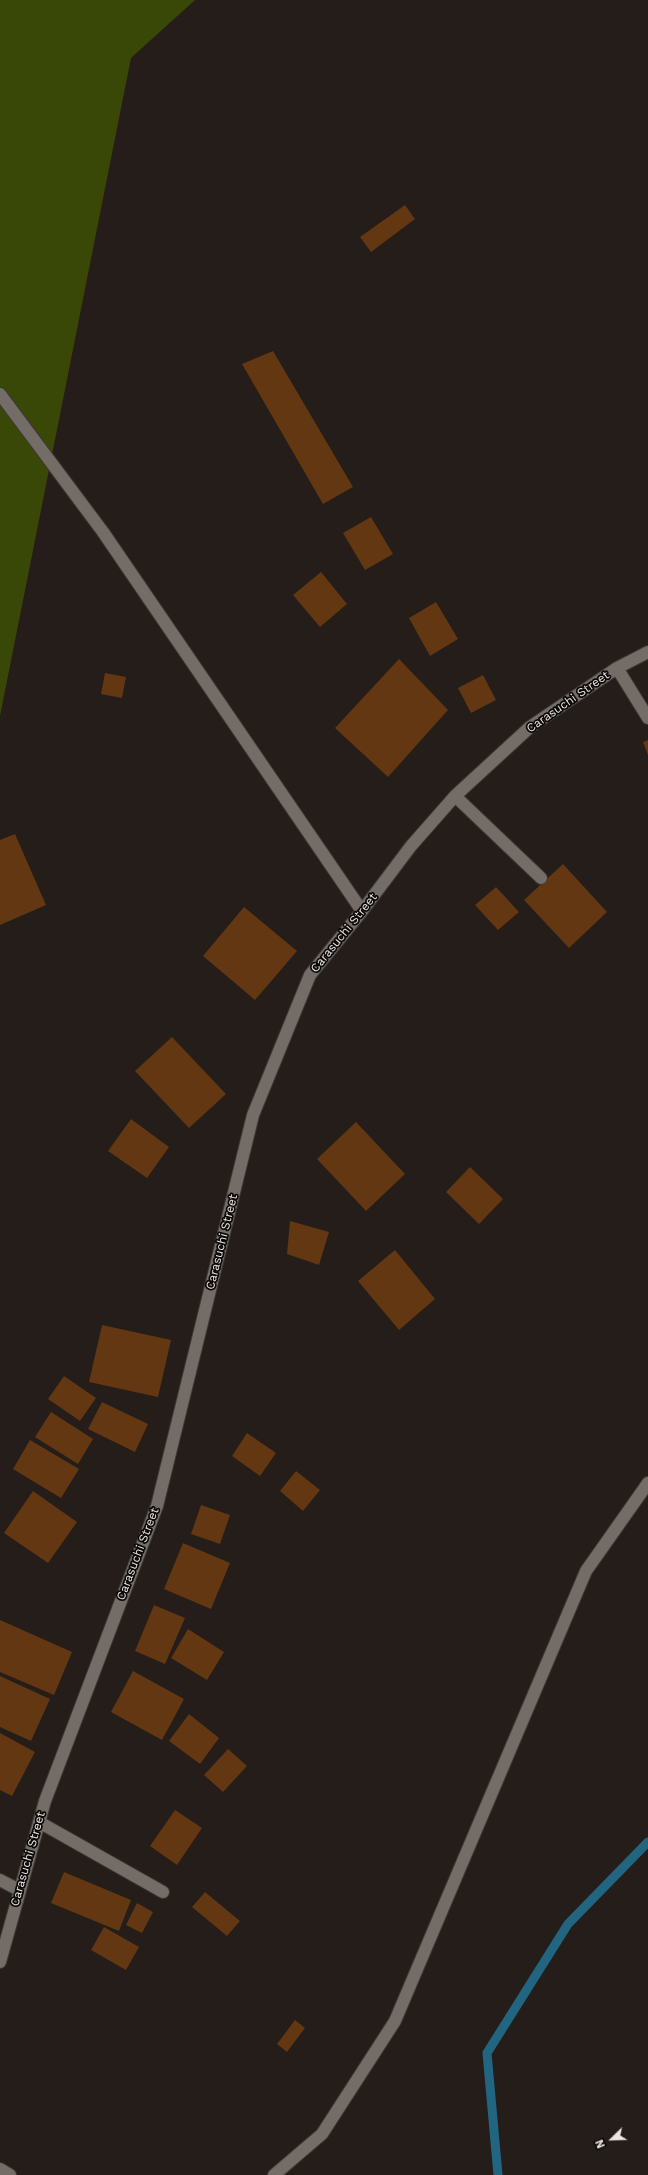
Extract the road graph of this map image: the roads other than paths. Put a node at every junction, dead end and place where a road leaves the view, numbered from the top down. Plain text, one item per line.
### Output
1 (0, 394) edge
2 (648, 652) edge
3 (617, 668) junction
4 (648, 718) edge
5 (455, 796) junction
6 (541, 878) dead end
7 (362, 911) junction
8 (648, 1484) edge
9 (39, 1822) junction
10 (0, 1880) edge
11 (19, 1890) junction
12 (163, 1892) dead end
13 (0, 1962) edge
14 (0, 2170) edge
15 (10, 2175) edge
16 (274, 2175) edge

1 - 7 street
2 - 3 street, Carasuchi Street
3 - 4 street
3 - 5 street, Carasuchi Street
5 - 6 street
5 - 7 street, Carasuchi Street
7 - 9 street, Carasuchi Street
8 - 16 street
9 - 11 street, Carasuchi Street
9 - 12 street
10 - 11 street
11 - 13 street, Carasuchi Street
14 - 15 street

